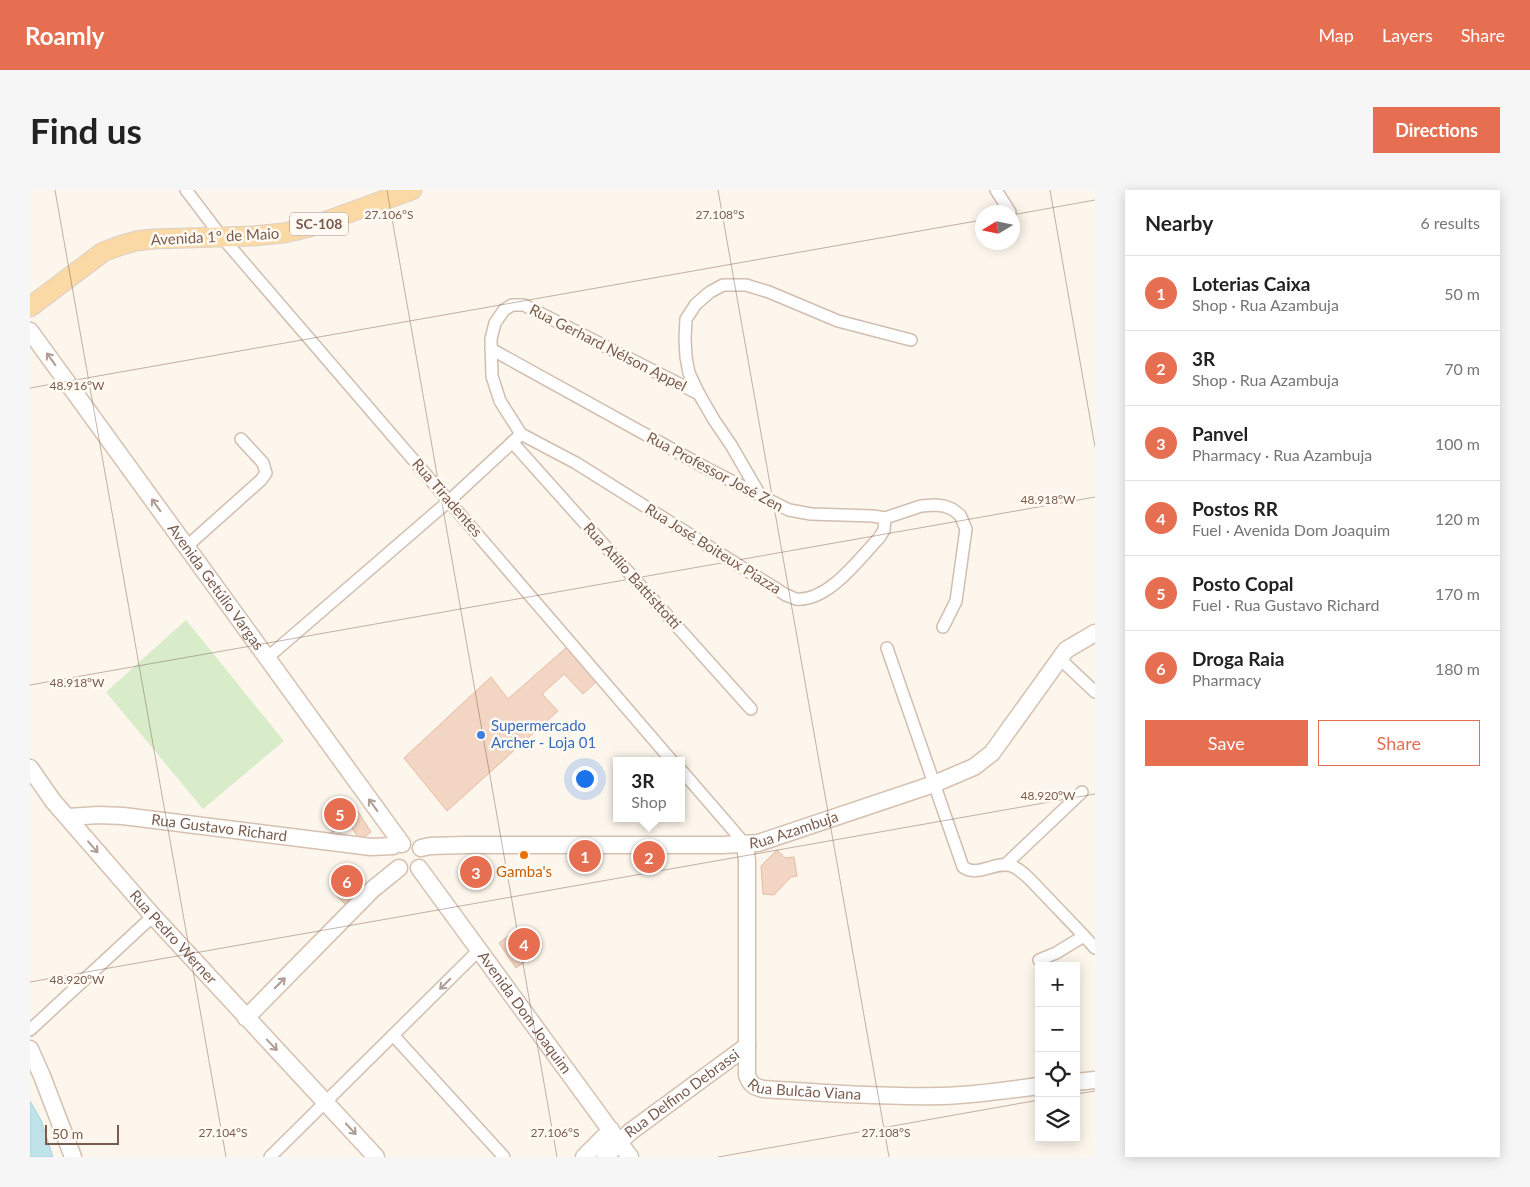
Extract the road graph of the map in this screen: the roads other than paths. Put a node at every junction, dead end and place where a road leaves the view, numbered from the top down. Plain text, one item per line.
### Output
1 (186, 190) edge
2 (411, 190) edge
3 (996, 190) edge
4 (1005, 205) edge
5 (221, 236) junction
6 (30, 306) edge
7 (30, 331) edge
8 (910, 340) dead end
9 (490, 349) junction
10 (699, 394) junction
11 (516, 438) junction
12 (242, 439) dead end
13 (760, 495) junction
14 (450, 500) junction
15 (885, 518) junction
16 (186, 547) junction
17 (943, 627) dead end
18 (1095, 633) edge
19 (887, 648) dead end
20 (266, 658) junction
21 (1059, 658) junction
22 (1095, 692) edge
23 (751, 709) dead end
24 (669, 757) edge
25 (30, 768) edge
26 (685, 774) edge
27 (934, 784) junction
28 (1082, 792) dead end
29 (68, 817) junction
30 (745, 844) junction
31 (421, 848) junction
32 (398, 851) junction
33 (1005, 865) junction
34 (419, 868) junction
35 (153, 916) junction
36 (1084, 936) junction
37 (1095, 948) edge
38 (479, 950) junction
39 (1039, 960) dead end
40 (246, 1018) junction
41 (30, 1030) edge
42 (393, 1036) junction
43 (747, 1046) junction
44 (30, 1049) edge
45 (1095, 1080) edge
46 (1080, 1082) edge
47 (1035, 1086) edge
48 (326, 1102) junction
49 (615, 1136) junction
50 (73, 1157) edge
51 (270, 1157) edge
52 (376, 1157) edge
53 (504, 1157) edge
54 (584, 1157) edge
55 (605, 1157) edge
56 (630, 1157) edge

1 - 5 street, Rua Tiradentes
2 - 5 main road, Avenida 1º de Maio / SC-108
3 - 4 street
5 - 6 main road, Avenida 1º de Maio / SC-108
5 - 14 street, Rua Tiradentes
16 -> 7 main road, Avenida Getúlio Vargas
8 - 10 street
9 - 10 street, Rua Gerhard Nélson Appel
9 - 11 street, Rua Gerhard Nélson Appel
9 - 13 street, Rua Professor José Zen
10 - 13 street, Rua Gerhard Nélson Appel
11 - 14 street
11 - 15 street, Rua José Boiteux Piazza
11 - 23 street, Rua Atílio Battisttotti
12 - 16 street
13 - 15 street, Rua Professor José Zen
14 - 20 street
14 - 24 street, Rua Tiradentes
15 - 17 street, Rua Professor José Zen
16 - 20 main road, Avenida Getúlio Vargas
18 - 21 main road, Rua Azambuja
19 - 27 street
32 -> 20 main road, Avenida Getúlio Vargas
21 - 22 street
21 - 27 main road, Rua Azambuja
25 - 29 main road, Rua Pedro Werner
26 - 30 street
27 - 30 main road, Rua Azambuja
27 - 33 street
28 - 33 street
29 - 32 main road, Rua Gustavo Richard
29 -> 35 main road, Rua Pedro Werner
30 - 31 main road, Rua Azambuja
30 - 43 main road, Rua Bulcão Viana
31 - 32 main road
31 - 34 main road
32 - 34 main road
40 -> 32 main road
33 - 36 street
34 - 38 main road, Avenida Dom Joaquim
35 - 40 main road, Rua Pedro Werner
35 - 41 street
36 - 37 street
36 - 39 street
38 -> 42 street
38 - 49 main road, Avenida Dom Joaquim
40 -> 48 main road, Rua Pedro Werner
42 - 48 street
42 - 53 street
43 - 47 main road, Rua Bulcão Viana
43 - 49 main road, Rua Delfino Debrassi
44 - 50 main road
45 - 46 main road
48 - 51 street
48 -> 52 main road, Rua Pedro Werner
49 - 54 main road
49 - 55 main road
49 - 56 main road, Avenida Dom Joaquim

